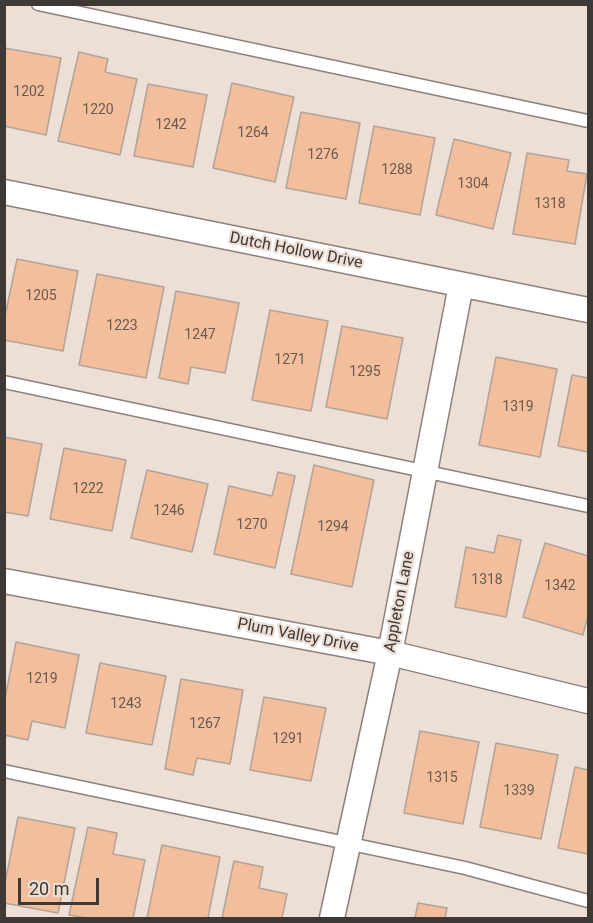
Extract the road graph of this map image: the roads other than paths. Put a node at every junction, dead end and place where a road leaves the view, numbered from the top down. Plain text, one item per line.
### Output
1 (38, 4) edge
2 (588, 121) edge
3 (4, 192) edge
4 (461, 285) junction
5 (588, 310) edge
6 (4, 382) edge
7 (425, 470) junction
8 (588, 506) edge
9 (4, 581) edge
10 (390, 653) junction
11 (588, 701) edge
12 (4, 771) edge
13 (348, 844) junction
14 (588, 900) edge
15 (332, 918) edge

1 - 2 lane
3 - 4 street, Dutch Hollow Drive
4 - 5 street, Dutch Hollow Drive
4 - 7 street, Appleton Lane
6 - 7 lane
7 - 8 lane
7 - 10 street, Appleton Lane
9 - 10 street, Plum Valley Drive
10 - 11 street, Plum Valley Drive
10 - 13 street, Appleton Lane
12 - 13 lane
13 - 14 lane
13 - 15 street, Appleton Lane

